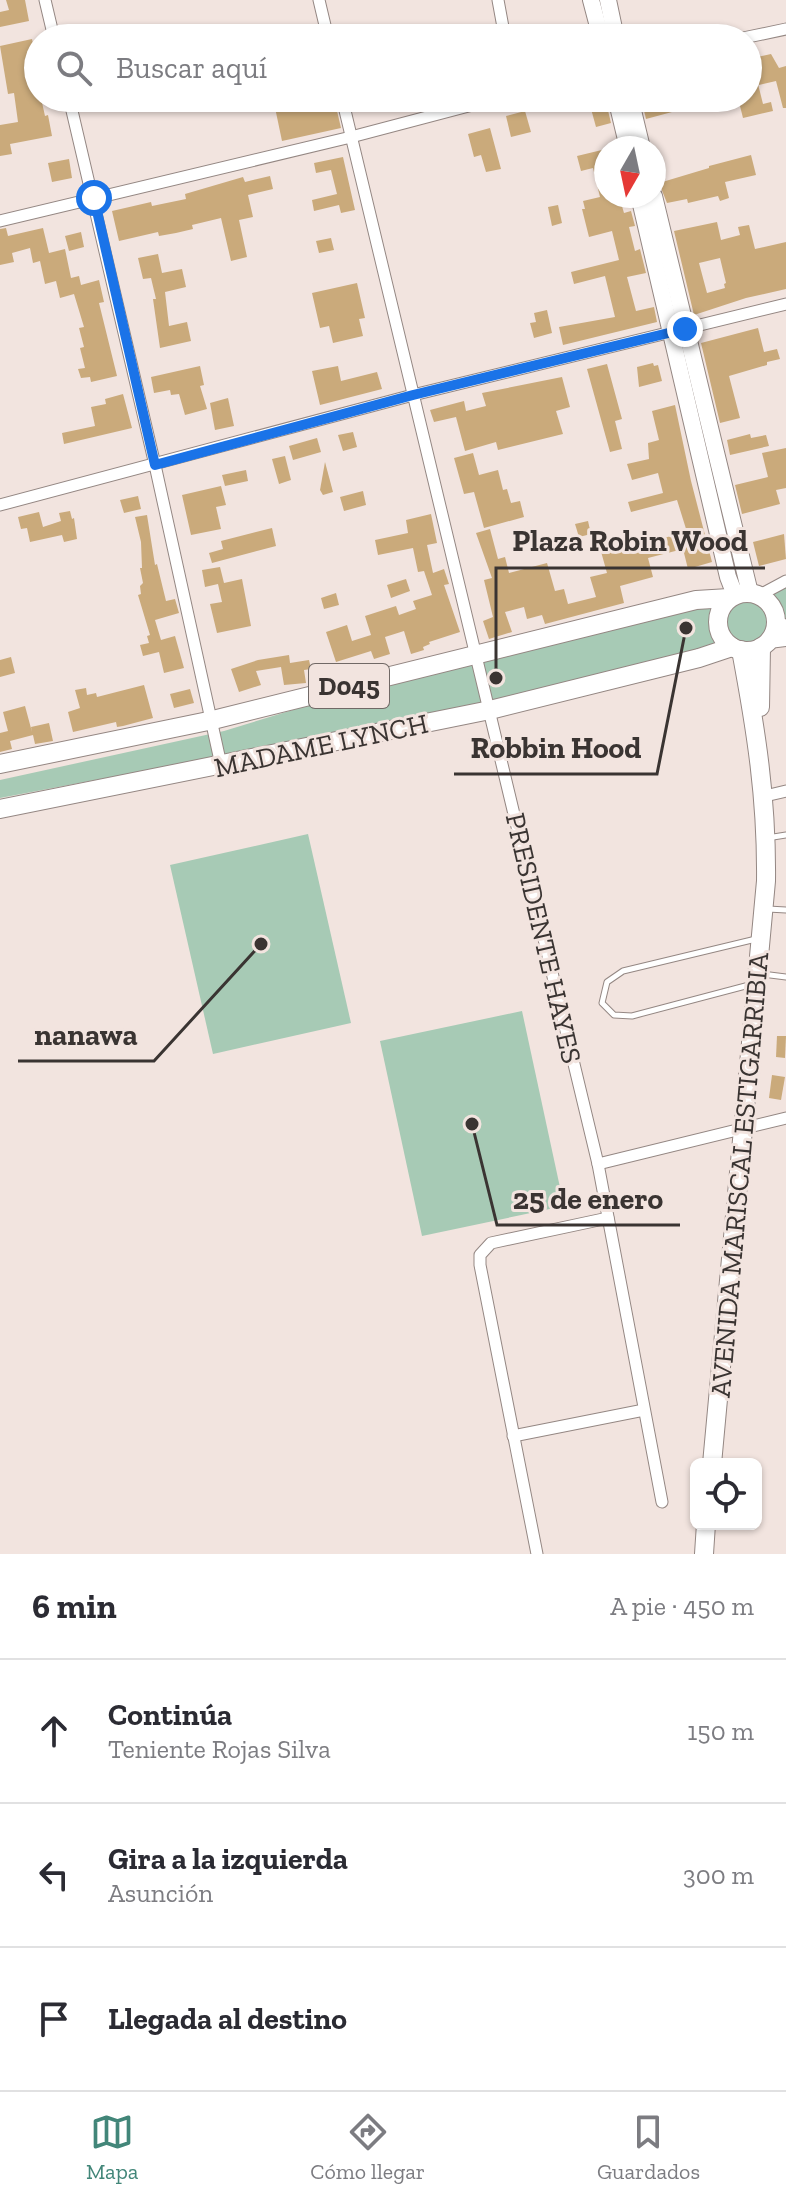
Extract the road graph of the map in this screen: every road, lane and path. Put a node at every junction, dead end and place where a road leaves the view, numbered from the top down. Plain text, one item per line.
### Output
1 (45, 0) edge
2 (319, 0) edge
3 (498, 0) edge
4 (591, 0) edge
5 (608, 0) edge
6 (51, 24) edge
7 (325, 24) edge
8 (502, 24) edge
9 (597, 24) edge
10 (613, 24) edge
11 (786, 29) edge
12 (762, 34) edge
13 (72, 112) edge
14 (345, 112) edge
15 (446, 112) edge
16 (619, 112) edge
17 (633, 112) edge
18 (625, 136) edge
19 (639, 136) edge
20 (351, 137) junction
21 (94, 198) junction
22 (643, 208) edge
23 (656, 208) edge
24 (0, 221) edge
25 (786, 304) edge
26 (679, 331) junction
27 (413, 395) junction
28 (155, 465) junction
29 (0, 505) edge
30 (784, 582) edge
31 (748, 596) junction
32 (776, 635) edge
33 (737, 648) junction
34 (474, 655) junction
35 (490, 710) junction
36 (213, 720) junction
37 (759, 742) junction
38 (0, 764) edge
39 (221, 765) junction
40 (786, 791) edge
41 (765, 796) junction
42 (0, 809) edge
43 (786, 835) edge
44 (766, 838) junction
45 (763, 909) junction
46 (786, 910) edge
47 (761, 938) junction
48 (786, 977) edge
49 (757, 978) junction
50 (786, 1118) edge
51 (742, 1130) junction
52 (598, 1164) junction
53 (608, 1218) junction
54 (644, 1410) junction
55 (513, 1436) junction
56 (713, 1458) edge
57 (662, 1502) dead end
58 (706, 1530) edge
59 (537, 1554) edge
60 (704, 1554) edge

1 - 6 street
2 - 7 street
3 - 8 street
4 - 9 main road
5 - 10 main road
11 - 12 street
13 - 21 street
14 - 20 street, PRESIDENTE HAYES
15 - 20 street
16 - 18 main road
17 - 19 main road
20 - 21 street
20 - 27 street, PRESIDENTE HAYES
21 - 24 street
21 - 28 street
22 - 26 main road
23 - 26 main road
25 - 26 street
26 - 27 street
26 - 31 main road
27 - 28 street
27 - 34 street, PRESIDENTE HAYES
28 - 29 street
28 - 36 street
30 - 31 street
31 - 32 main road
31 - 33 main road
31 - 34 main road, MADAME LYNCH / D045
32 - 33 main road, D045
32 - 37 main road, AVENIDA MARISCAL ESTIGARRIBIA
33 - 35 main road, MADAME LYNCH / D045
33 - 37 main road, AVENIDA MARISCAL ESTIGARRIBIA
34 - 35 street, PRESIDENTE HAYES
34 - 36 main road, MADAME LYNCH / D045
35 - 39 main road, MADAME LYNCH / D045
35 - 52 street, PRESIDENTE HAYES
36 - 38 main road, MADAME LYNCH / D045
36 - 39 street
37 - 41 main road, AVENIDA MARISCAL ESTIGARRIBIA
39 - 42 main road, MADAME LYNCH / D045
40 - 41 street
41 - 44 main road, AVENIDA MARISCAL ESTIGARRIBIA
43 - 44 lane
44 - 45 main road, AVENIDA MARISCAL ESTIGARRIBIA
45 - 46 lane
45 - 47 main road, AVENIDA MARISCAL ESTIGARRIBIA
47 - 49 main road, AVENIDA MARISCAL ESTIGARRIBIA
47 - 49 lane
48 - 49 lane
49 - 51 main road, AVENIDA MARISCAL ESTIGARRIBIA
50 - 51 street
51 - 52 street
51 - 56 main road, AVENIDA MARISCAL ESTIGARRIBIA
52 - 53 street, PRESIDENTE HAYES
53 - 54 street, PRESIDENTE HAYES
53 - 55 street
54 - 55 street
54 - 57 street, PRESIDENTE HAYES
55 - 59 street
58 - 60 main road

